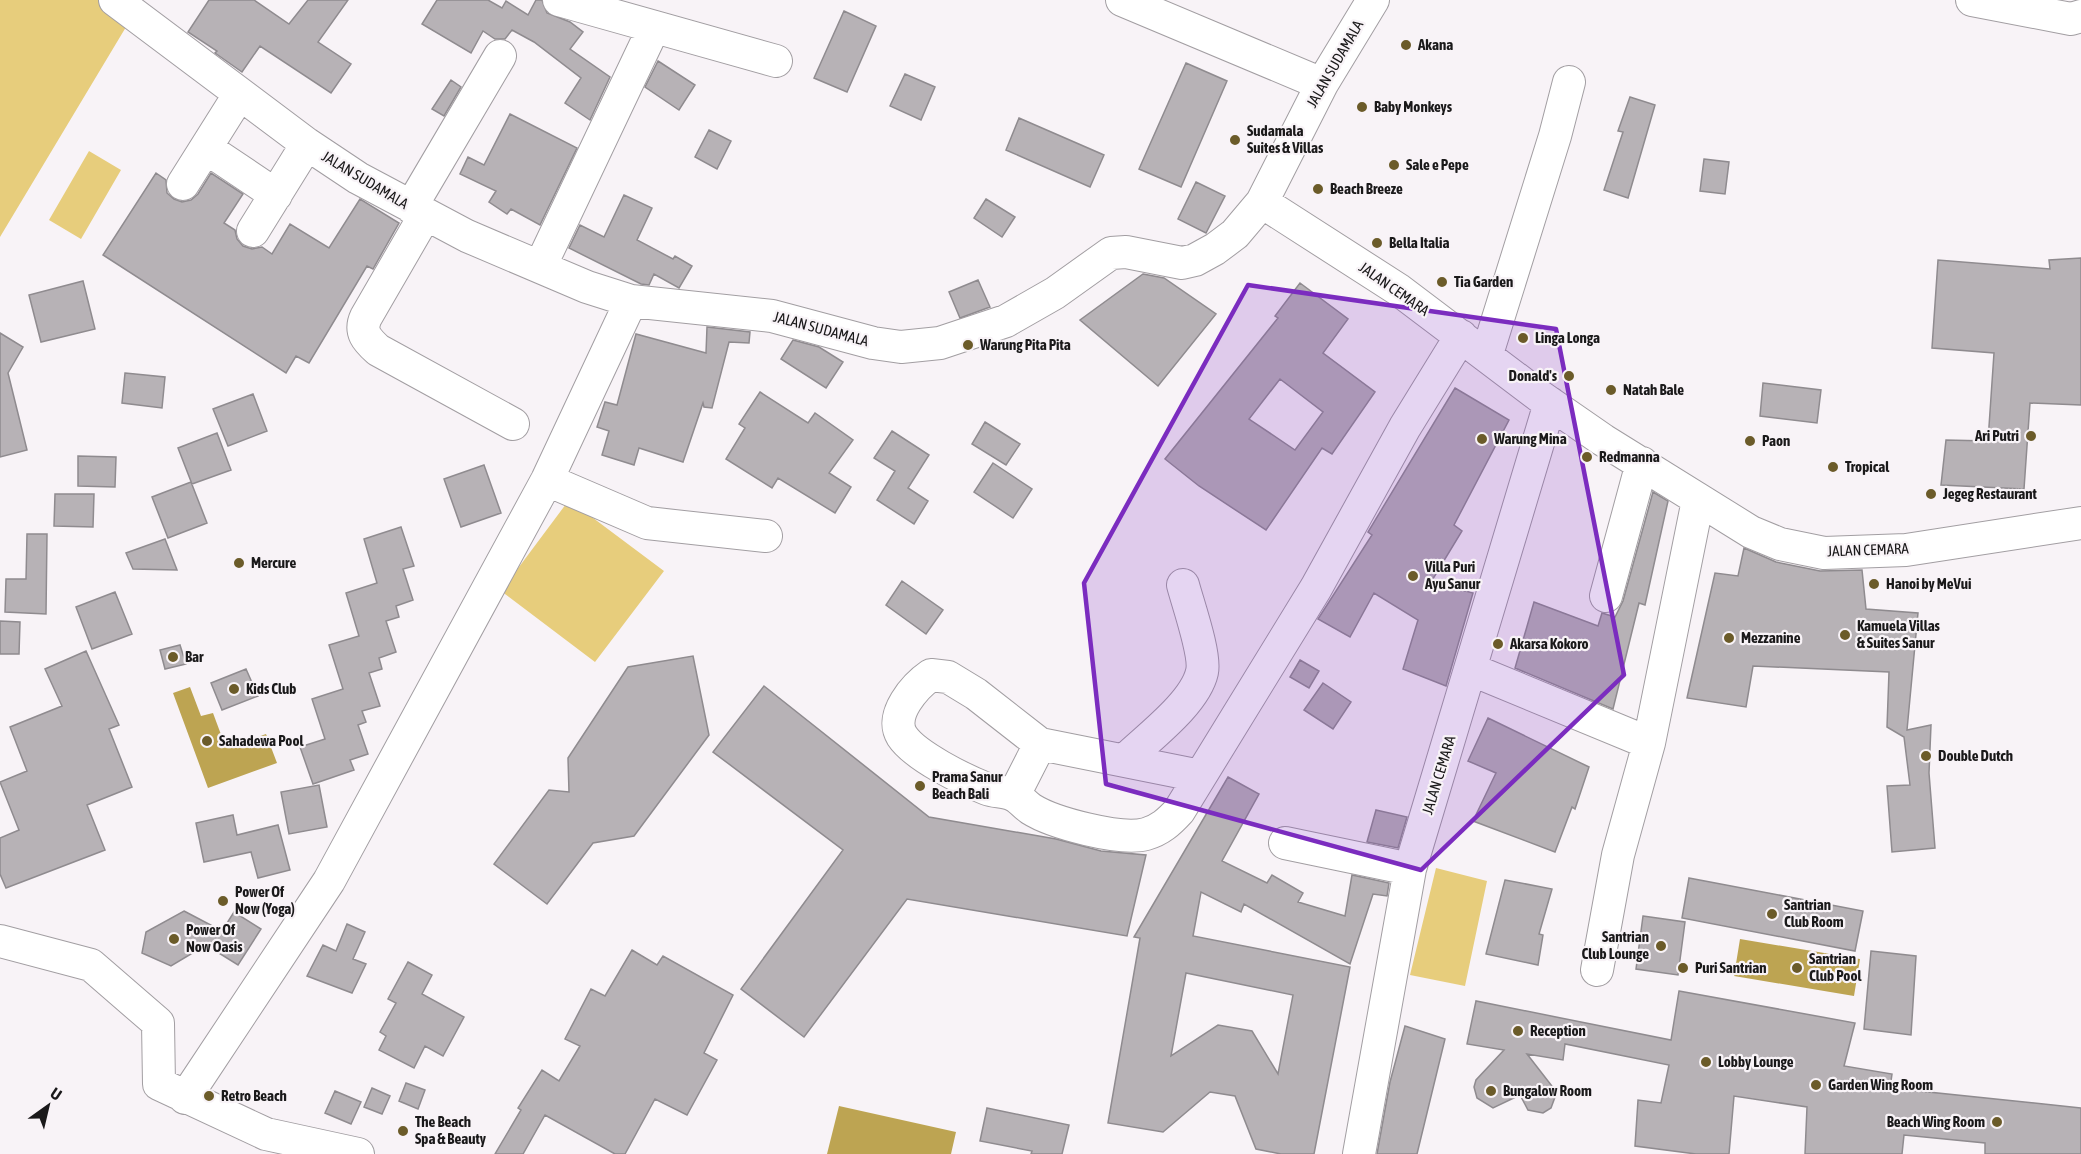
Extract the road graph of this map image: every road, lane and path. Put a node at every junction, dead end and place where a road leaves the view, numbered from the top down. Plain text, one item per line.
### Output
1 (115, 0) edge
2 (559, 0) edge
3 (1122, 0) edge
4 (1373, 0) edge
5 (1972, 0) edge
6 (2081, 16) edge
7 (654, 27) junction
8 (500, 56) dead end
9 (776, 61) dead end
10 (1569, 82) dead end
11 (1322, 84) junction
12 (239, 95) junction
13 (307, 144) junction
14 (206, 148) junction
15 (183, 184) dead end
16 (276, 195) junction
17 (1263, 202) junction
18 (418, 211) junction
19 (254, 231) dead end
20 (540, 267) junction
21 (631, 301) junction
22 (1461, 336) junction
23 (1487, 354) junction
24 (1550, 403) junction
25 (513, 424) dead end
26 (1642, 463) junction
27 (547, 480) junction
28 (1698, 500) junction
29 (2081, 523) edge
30 (766, 536) dead end
31 (1183, 585) dead end
32 (1606, 596) dead end
33 (1470, 669) junction
34 (1649, 743) junction
35 (1040, 744) junction
36 (1126, 759) junction
37 (1200, 776) junction
38 (1014, 795) junction
39 (1284, 843) dead end
40 (1410, 869) junction
41 (0, 941) edge
42 (1597, 970) dead end
43 (185, 1098) junction
44 (358, 1154) edge
45 (1359, 1154) edge

1 - 12 street, JALAN SUDAMALA
2 - 7 street
3 - 11 street
4 - 11 street, JALAN SUDAMALA
5 - 6 street
7 - 9 street
7 - 20 street
8 - 18 street
10 - 23 street
11 - 17 street, JALAN SUDAMALA
12 - 13 street, JALAN SUDAMALA
12 - 14 street
13 - 16 street
13 - 18 street, JALAN SUDAMALA
14 - 15 street
14 - 16 street
16 - 19 street
17 - 21 street, JALAN SUDAMALA
17 - 22 street, JALAN CEMARA
18 - 20 street, JALAN SUDAMALA
18 - 25 street
20 - 21 street, JALAN SUDAMALA
21 - 27 street
22 - 23 street, JALAN CEMARA
22 - 37 street
23 - 24 street, JALAN CEMARA
24 - 26 street, JALAN CEMARA
24 - 33 street, JALAN CEMARA
26 - 28 street, JALAN CEMARA
26 - 32 street
27 - 30 street
27 - 43 street
28 - 29 street, JALAN CEMARA
28 - 34 street
31 - 36 street
33 - 34 street
33 - 40 street, JALAN CEMARA
34 - 42 street
35 - 36 street
35 - 38 street
35 - 38 street
36 - 37 street
37 - 38 street
39 - 40 street
40 - 45 street, JALAN CEMARA
41 - 43 street
43 - 44 street

